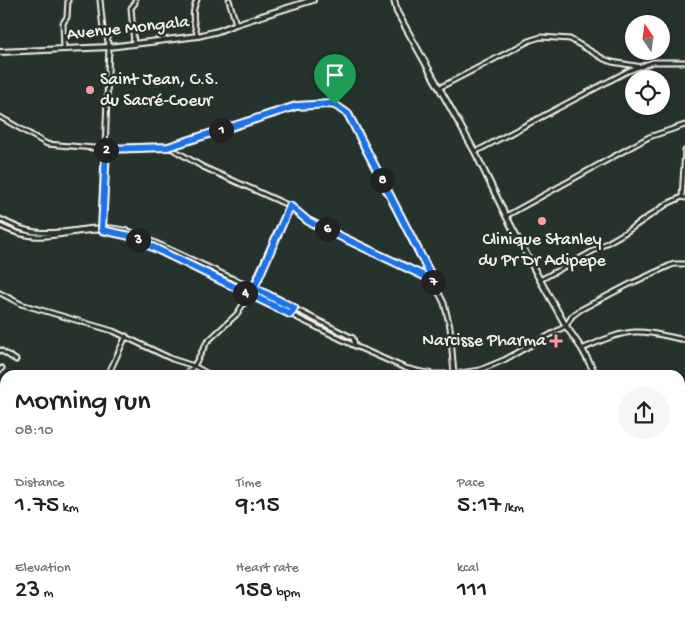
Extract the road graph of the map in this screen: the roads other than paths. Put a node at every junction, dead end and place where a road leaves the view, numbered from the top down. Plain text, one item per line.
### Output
1 (68, 0) edge
2 (100, 0) edge
3 (135, 0) edge
4 (197, 0) edge
5 (229, 0) edge
6 (313, 0) edge
7 (394, 0) edge
8 (236, 24) junction
9 (198, 36) junction
10 (134, 44) junction
11 (109, 47) junction
12 (64, 49) junction
13 (0, 52) edge
14 (685, 62) edge
15 (642, 67) junction
16 (439, 88) junction
17 (0, 118) edge
18 (685, 125) edge
19 (168, 147) junction
20 (106, 149) junction
21 (475, 152) junction
22 (685, 152) edge
23 (683, 197) edge
24 (290, 206) junction
25 (506, 216) junction
26 (0, 219) edge
27 (12, 225) junction
28 (0, 226) edge
29 (102, 228) junction
30 (10, 231) junction
31 (48, 235) junction
32 (685, 264) edge
33 (540, 280) junction
34 (435, 283) junction
35 (254, 288) junction
36 (0, 293) edge
37 (250, 295) junction
38 (294, 308) junction
39 (290, 314) junction
40 (566, 326) junction
41 (126, 336) junction
42 (685, 340) edge
43 (355, 346) junction
44 (582, 349) junction
45 (0, 350) edge
46 (16, 360) dead end
47 (194, 366) junction
48 (110, 370) edge
49 (190, 370) edge
50 (201, 370) edge
51 (414, 370) edge
52 (454, 370) edge
53 (476, 370) edge
54 (593, 370) edge

1 - 12 street
2 - 11 street
3 - 10 street
4 - 9 street
5 - 8 street
6 - 8 street, Avenue Mongala
7 - 16 street
8 - 9 street, Avenue Mongala
9 - 10 street, Avenue Mongala
10 - 11 street, Avenue Mongala
11 - 12 street, Avenue Mongala
11 - 20 street
12 - 13 street, Avenue Mongala
14 - 15 street
15 - 16 street
15 - 21 street
16 - 21 street
17 - 20 street
18 - 25 street
19 - 20 street
19 - 24 street
19 - 34 street
20 - 29 street
21 - 25 street
22 - 23 street
23 - 33 street
24 - 34 street
24 - 35 street
25 - 33 street
26 - 27 street
27 - 30 street
27 - 31 street
28 - 30 street
29 - 31 street
29 - 35 street
29 - 37 street
30 - 31 street
32 - 40 street
33 - 40 street
34 - 52 street
35 - 37 street
35 - 38 street
36 - 41 street
37 - 39 street
37 - 47 street
38 - 39 street
38 - 43 street
39 - 43 street
40 - 44 street
40 - 53 street
41 - 47 street
41 - 48 street
42 - 44 street
43 - 51 street
44 - 54 street
45 - 46 street
47 - 49 street
47 - 50 street

